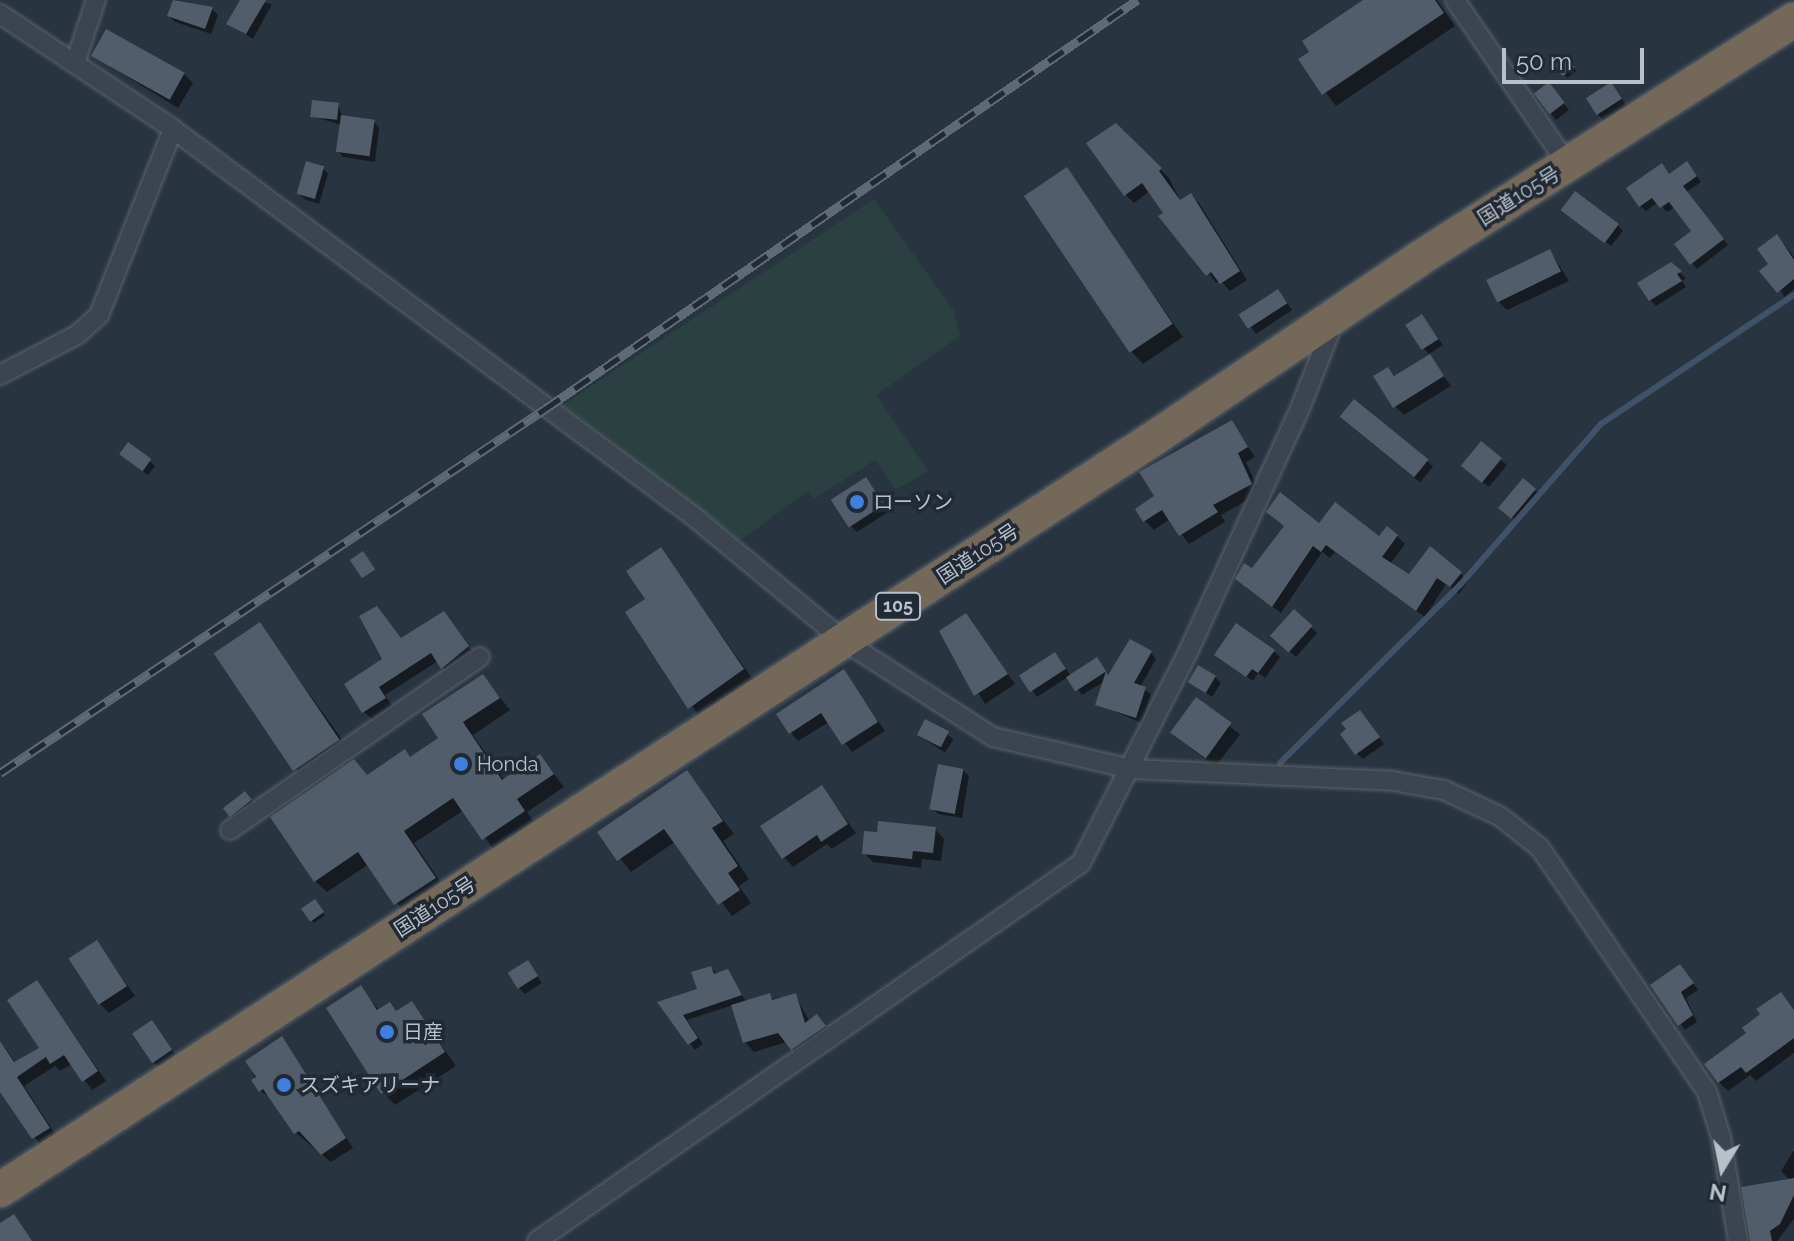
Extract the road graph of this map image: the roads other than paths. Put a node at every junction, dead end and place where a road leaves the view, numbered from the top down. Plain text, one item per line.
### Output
1 (96, 0) edge
2 (1455, 0) edge
3 (0, 14) edge
4 (1794, 20) edge
5 (75, 63) junction
6 (173, 129) junction
7 (1568, 165) junction
8 (1336, 316) junction
9 (0, 375) edge
10 (844, 641) junction
11 (480, 657) dead end
12 (1132, 769) junction
13 (230, 830) dead end
14 (0, 1190) edge
15 (537, 1241) edge
16 (1738, 1241) edge

1 - 5 street
2 - 7 street
3 - 5 street
4 - 7 highway, 国道105号 / 105
5 - 6 street
6 - 9 street
6 - 10 street
7 - 8 highway, 国道105号 / 105
8 - 10 highway, 国道105号 / 105
8 - 12 street
10 - 12 street
10 - 14 highway, 国道105号 / 105
11 - 13 street
12 - 15 street
12 - 16 street

